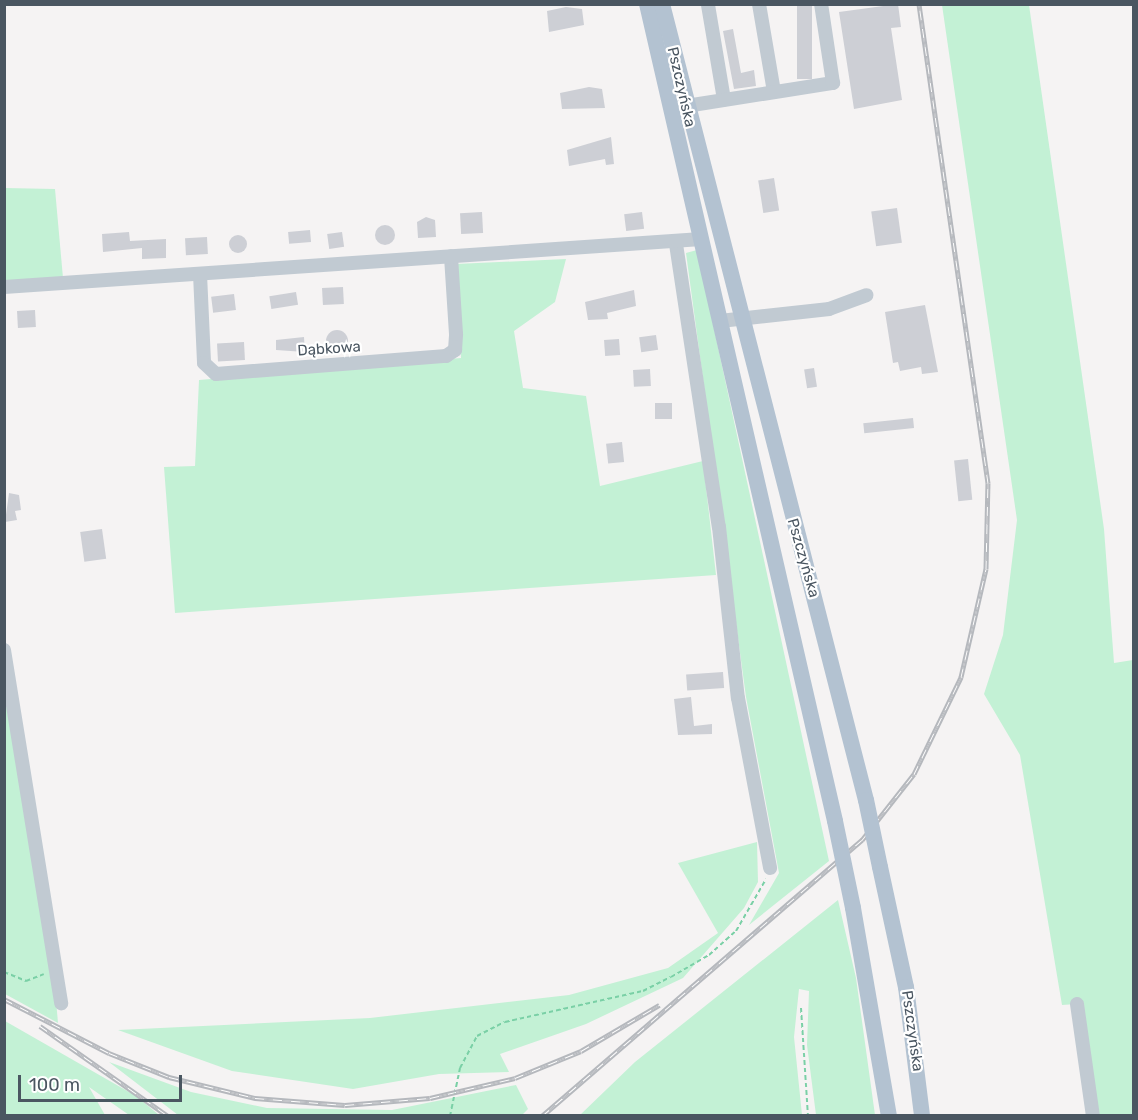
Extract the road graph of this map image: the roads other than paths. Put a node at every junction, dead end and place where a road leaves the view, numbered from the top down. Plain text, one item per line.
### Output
1 (647, 4) edge
2 (662, 4) edge
3 (759, 4) edge
4 (821, 4) edge
5 (709, 5) edge
6 (774, 92) junction
7 (724, 100) junction
8 (686, 106) junction
9 (701, 239) junction
10 (676, 244) junction
11 (451, 256) junction
12 (200, 274) junction
13 (4, 287) edge
14 (867, 295) dead end
15 (739, 319) junction
16 (720, 321) junction
17 (4, 650) edge
18 (770, 868) road end
19 (61, 1004) dead end
20 (1077, 1004) dead end
21 (889, 1116) edge
22 (922, 1116) edge
23 (1093, 1116) edge

1 - 9 main road, Pszczyńska
2 - 8 main road, Pszczyńska
3 - 6 street
4 - 6 street
5 - 7 street
6 - 7 street
7 - 8 street
8 - 15 main road, Pszczyńska
9 - 10 street
9 - 16 main road, Pszczyńska
10 - 11 street
10 - 18 street
11 - 12 street
11 - 12 street, Dąbkowa
12 - 13 street
14 - 15 street
15 - 16 street
15 - 22 main road, Pszczyńska, bridge
16 - 21 main road, Pszczyńska, bridge
17 - 19 street
20 - 23 street

